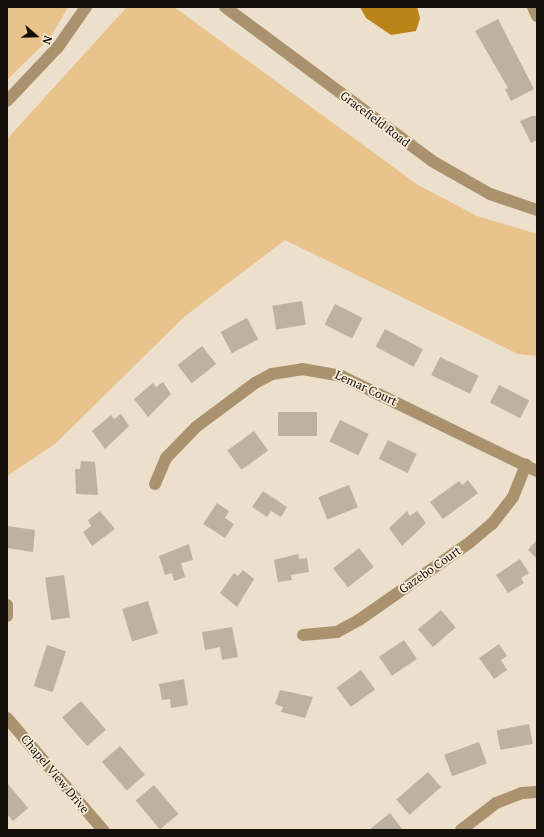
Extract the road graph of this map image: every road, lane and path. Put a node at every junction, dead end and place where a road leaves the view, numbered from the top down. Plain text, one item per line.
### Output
1 (86, 7) edge
2 (225, 7) edge
3 (533, 7) edge
4 (537, 16) edge
5 (7, 101) edge
6 (537, 210) edge
7 (532, 468) edge
8 (155, 484) dead end
9 (7, 604) edge
10 (7, 616) edge
11 (303, 635) dead end
12 (7, 718) edge
13 (537, 792) edge
14 (103, 830) edge
15 (460, 830) edge

1 - 5 street
2 - 6 street, Gracefield Road
3 - 4 street
7 - 8 street, Lemar Court
7 - 11 street, Gazebo Court
9 - 10 street
12 - 14 street, Chapel View Drive
13 - 15 street

